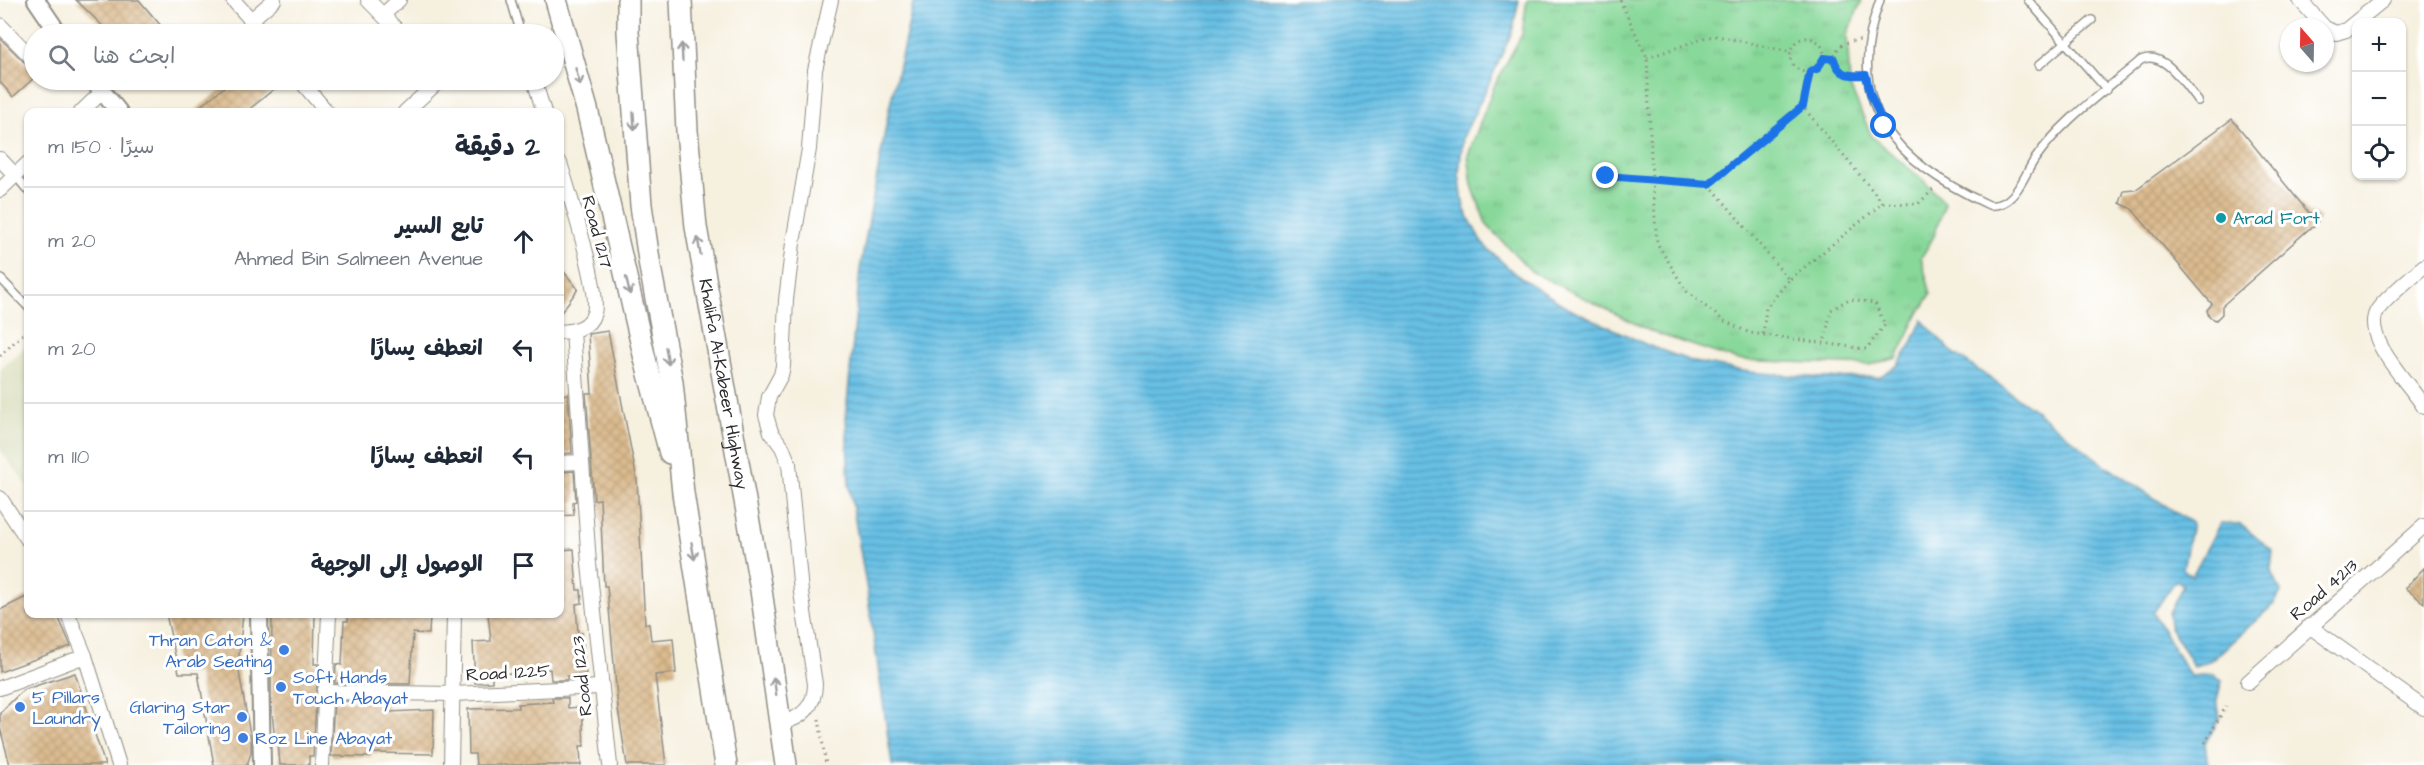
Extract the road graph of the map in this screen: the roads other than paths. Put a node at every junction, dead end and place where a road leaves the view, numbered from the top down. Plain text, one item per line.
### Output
1 (36, 0) edge
2 (233, 0) edge
3 (274, 0) edge
4 (368, 0) edge
5 (399, 0) edge
6 (511, 0) edge
7 (556, 0) edge
8 (628, 0) edge
9 (681, 0) edge
10 (831, 0) edge
11 (1880, 0) edge
12 (2028, 0) edge
13 (2300, 0) edge
14 (2383, 0) edge
15 (383, 15) junction
16 (2317, 18) edge
17 (252, 19) junction
18 (2092, 20) dead end
19 (52, 24) edge
20 (256, 24) edge
21 (392, 24) edge
22 (517, 24) edge
23 (563, 24) edge
24 (0, 25) edge
25 (564, 28) edge
26 (2334, 32) edge
27 (2065, 43) junction
28 (24, 50) edge
29 (2039, 65) dead end
30 (95, 90) edge
31 (101, 90) edge
32 (308, 90) edge
33 (429, 90) edge
34 (537, 90) edge
35 (2107, 90) junction
36 (2198, 101) dead end
37 (84, 108) edge
38 (116, 108) edge
39 (324, 108) edge
40 (409, 108) edge
41 (543, 108) edge
42 (0, 159) edge
43 (24, 167) edge
44 (15, 175) junction
45 (564, 177) edge
46 (24, 185) edge
47 (0, 189) edge
48 (564, 198) edge
49 (572, 204) junction
50 (2424, 266) edge
51 (0, 278) edge
52 (24, 303) edge
53 (595, 312) joint
54 (566, 332) edge
55 (2423, 405) edge
56 (581, 462) junction
57 (564, 463) edge
58 (683, 493) junction
59 (0, 498) edge
60 (2424, 526) edge
61 (24, 534) edge
62 (70, 618) edge
63 (259, 618) edge
64 (329, 618) edge
65 (454, 618) edge
66 (2309, 626) junction
67 (85, 656) junction
68 (2248, 681) dead end
69 (0, 687) edge
70 (600, 687) junction
71 (324, 692) junction
72 (453, 694) junction
73 (2424, 708) edge
74 (780, 723) junction
75 (119, 765) edge
76 (262, 765) edge
77 (322, 765) edge
78 (452, 765) edge
79 (610, 765) edge
80 (726, 765) edge
81 (786, 765) edge

1 - 19 street
2 - 17 street
3 - 17 street
4 - 15 street
5 - 15 street
6 - 22 lane
7 -> 23 main road
8 -> 58 main road
74 -> 9 main road, Khalifa Al-Kabeer Highway
10 - 74 street
11 - 35 lane
12 - 27 lane
13 - 16 street
14 - 26 street
15 - 21 street
17 - 20 street
18 - 27 lane
24 - 28 street
25 -> 58 main road
27 - 29 lane
27 - 35 lane
30 - 37 street
31 - 38 street
32 - 39 street
33 - 40 street
34 - 41 street
35 - 36 lane
42 - 44 street
43 - 44 street
44 - 46 lane
44 - 47 street
45 - 49 street, Road 1217
48 - 49 lane
49 - 53 street, Road 1217
50 - 55 street
51 - 52 lane
53 - 54 street, Road 1223
54 - 56 street, Road 1223
56 - 57 street
56 - 70 street, Road 1223
58 -> 80 main road
59 - 61 street
60 - 66 street, Road 4213
62 - 67 street
63 - 76 street
64 - 71 street
65 - 72 street, Road 1225
66 - 68 street, Road 4213
66 - 73 street
67 - 69 street
67 - 75 street
70 - 72 street, Road 1225
70 - 79 street, Road 1223
71 - 72 street, Road 1225
71 - 77 street
72 - 78 street, Road 1225
74 - 81 main road, Khalifa Al-Kabeer Highway

